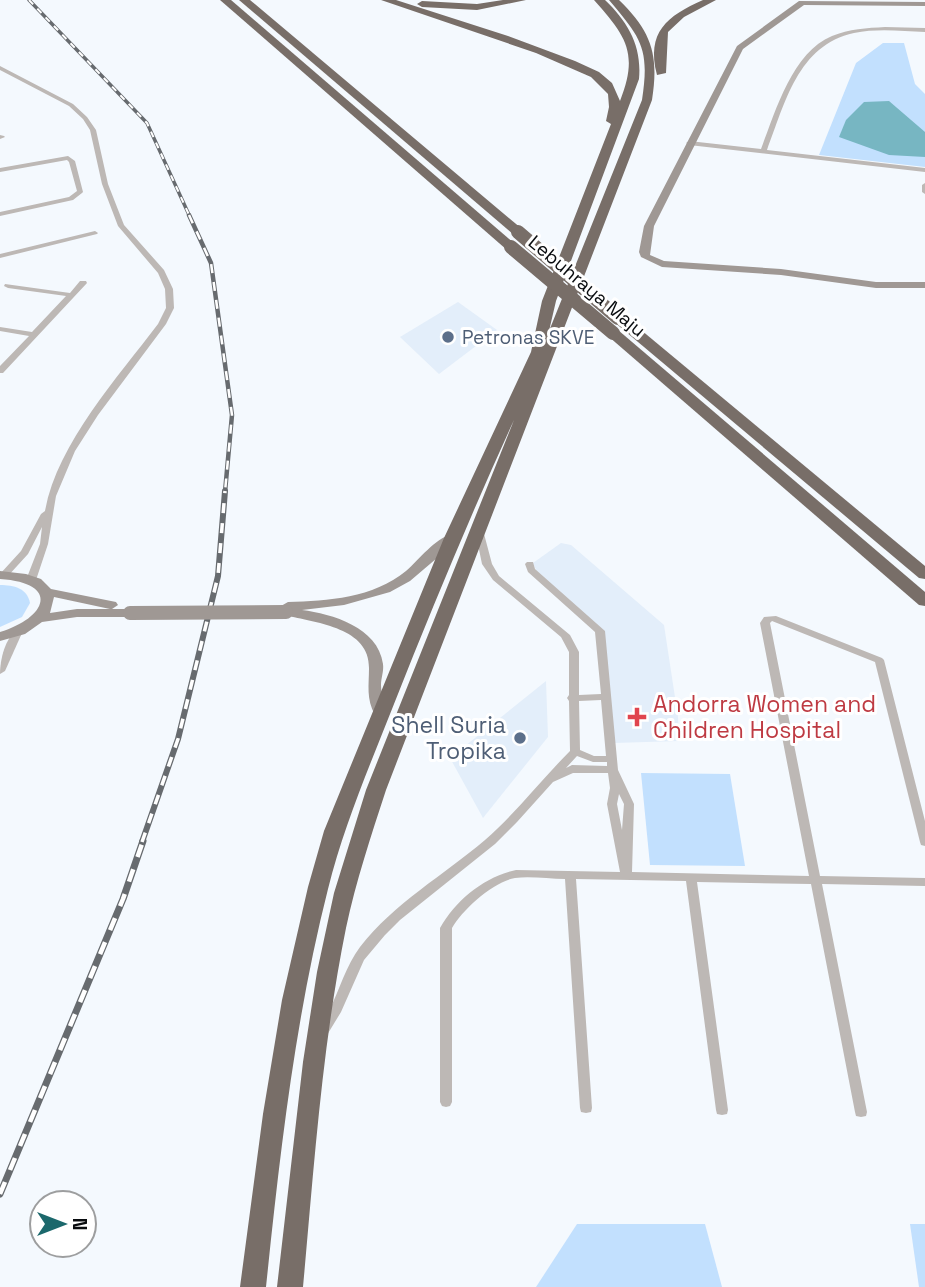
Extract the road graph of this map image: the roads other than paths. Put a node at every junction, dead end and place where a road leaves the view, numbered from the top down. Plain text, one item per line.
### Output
1 (225, 0) edge
2 (244, 0) edge
3 (386, 0) edge
4 (405, 0) edge
5 (521, 0) edge
6 (590, 0) edge
7 (599, 0) edge
8 (711, 0) edge
9 (613, 3) edge
10 (925, 4) edge
11 (925, 30) edge
12 (0, 68) edge
13 (647, 100) junction
14 (615, 134) junction
15 (689, 144) junction
16 (763, 152) junction
17 (0, 170) edge
18 (925, 170) edge
19 (925, 185) edge
20 (925, 192) edge
21 (0, 214) edge
22 (95, 233) dead end
23 (647, 245) junction
24 (0, 256) edge
25 (730, 262) junction
26 (743, 269) junction
27 (867, 276) junction
28 (827, 278) junction
29 (83, 283) dead end
30 (887, 285) junction
31 (925, 285) edge
32 (8, 286) dead end
33 (72, 295) junction
34 (616, 326) junction
35 (0, 329) edge
36 (35, 335) junction
37 (0, 371) edge
38 (48, 507) junction
39 (479, 530) junction
40 (452, 538) junction
41 (530, 564) dead end
42 (925, 574) edge
43 (2, 575) edge
44 (31, 580) junction
45 (47, 592) junction
46 (925, 601) edge
47 (287, 609) junction
48 (131, 610) junction
49 (41, 618) junction
50 (17, 633) junction
51 (0, 637) edge
52 (0, 671) edge
53 (606, 697) junction
54 (572, 698) junction
55 (380, 712) junction
56 (575, 752) junction
57 (612, 764) junction
58 (546, 781) junction
59 (925, 842) edge
60 (570, 875) junction
61 (626, 876) junction
62 (691, 877) junction
63 (815, 880) junction
64 (925, 882) edge
65 (318, 1038) junction
66 (446, 1102) dead end
67 (586, 1108) dead end
68 (722, 1110) dead end
69 (861, 1112) dead end
70 (253, 1287) edge
71 (290, 1287) edge

1 - 34 highway, Lebuhraya Maju, bridge
2 - 34 highway, Lebuhraya Maju, bridge
3 - 14 highway
4 - 5 highway
6 - 9 highway
7 - 9 highway
8 - 13 highway
9 - 13 highway
9 - 14 highway
10 - 15 street
11 - 16 street
12 - 38 street
13 - 39 highway
14 - 40 highway
15 - 16 street
15 - 23 street
16 - 18 street
17 - 21 street
19 - 20 street
22 - 24 street
23 - 25 street
23 - 26 street
25 - 26 street
25 - 27 street
26 - 28 street
27 - 28 street
27 - 30 street
27 - 31 street
28 - 30 street
29 - 33 street
30 - 31 street
32 - 33 street
33 - 36 street
34 - 42 highway, Lebuhraya Maju
34 - 46 highway, Lebuhraya Maju
35 - 36 street
36 - 37 street
38 - 43 street
38 - 44 street
39 - 54 street
39 - 65 highway
40 - 47 street
40 - 55 highway
41 - 53 street
43 - 44 street
44 - 45 street
45 - 48 street
45 - 49 street
47 - 48 street, bridge
47 - 55 street
48 - 49 street
49 - 50 street
50 - 51 street
50 - 52 street
53 - 54 street
53 - 57 street
54 - 56 street
55 - 70 highway
56 - 57 street
56 - 58 street
57 - 58 street
57 - 61 street
58 - 65 street
59 - 63 street
60 - 61 street
60 - 66 street
60 - 67 street
61 - 62 street
62 - 63 street
62 - 68 street
63 - 64 street
63 - 69 street
65 - 71 highway

